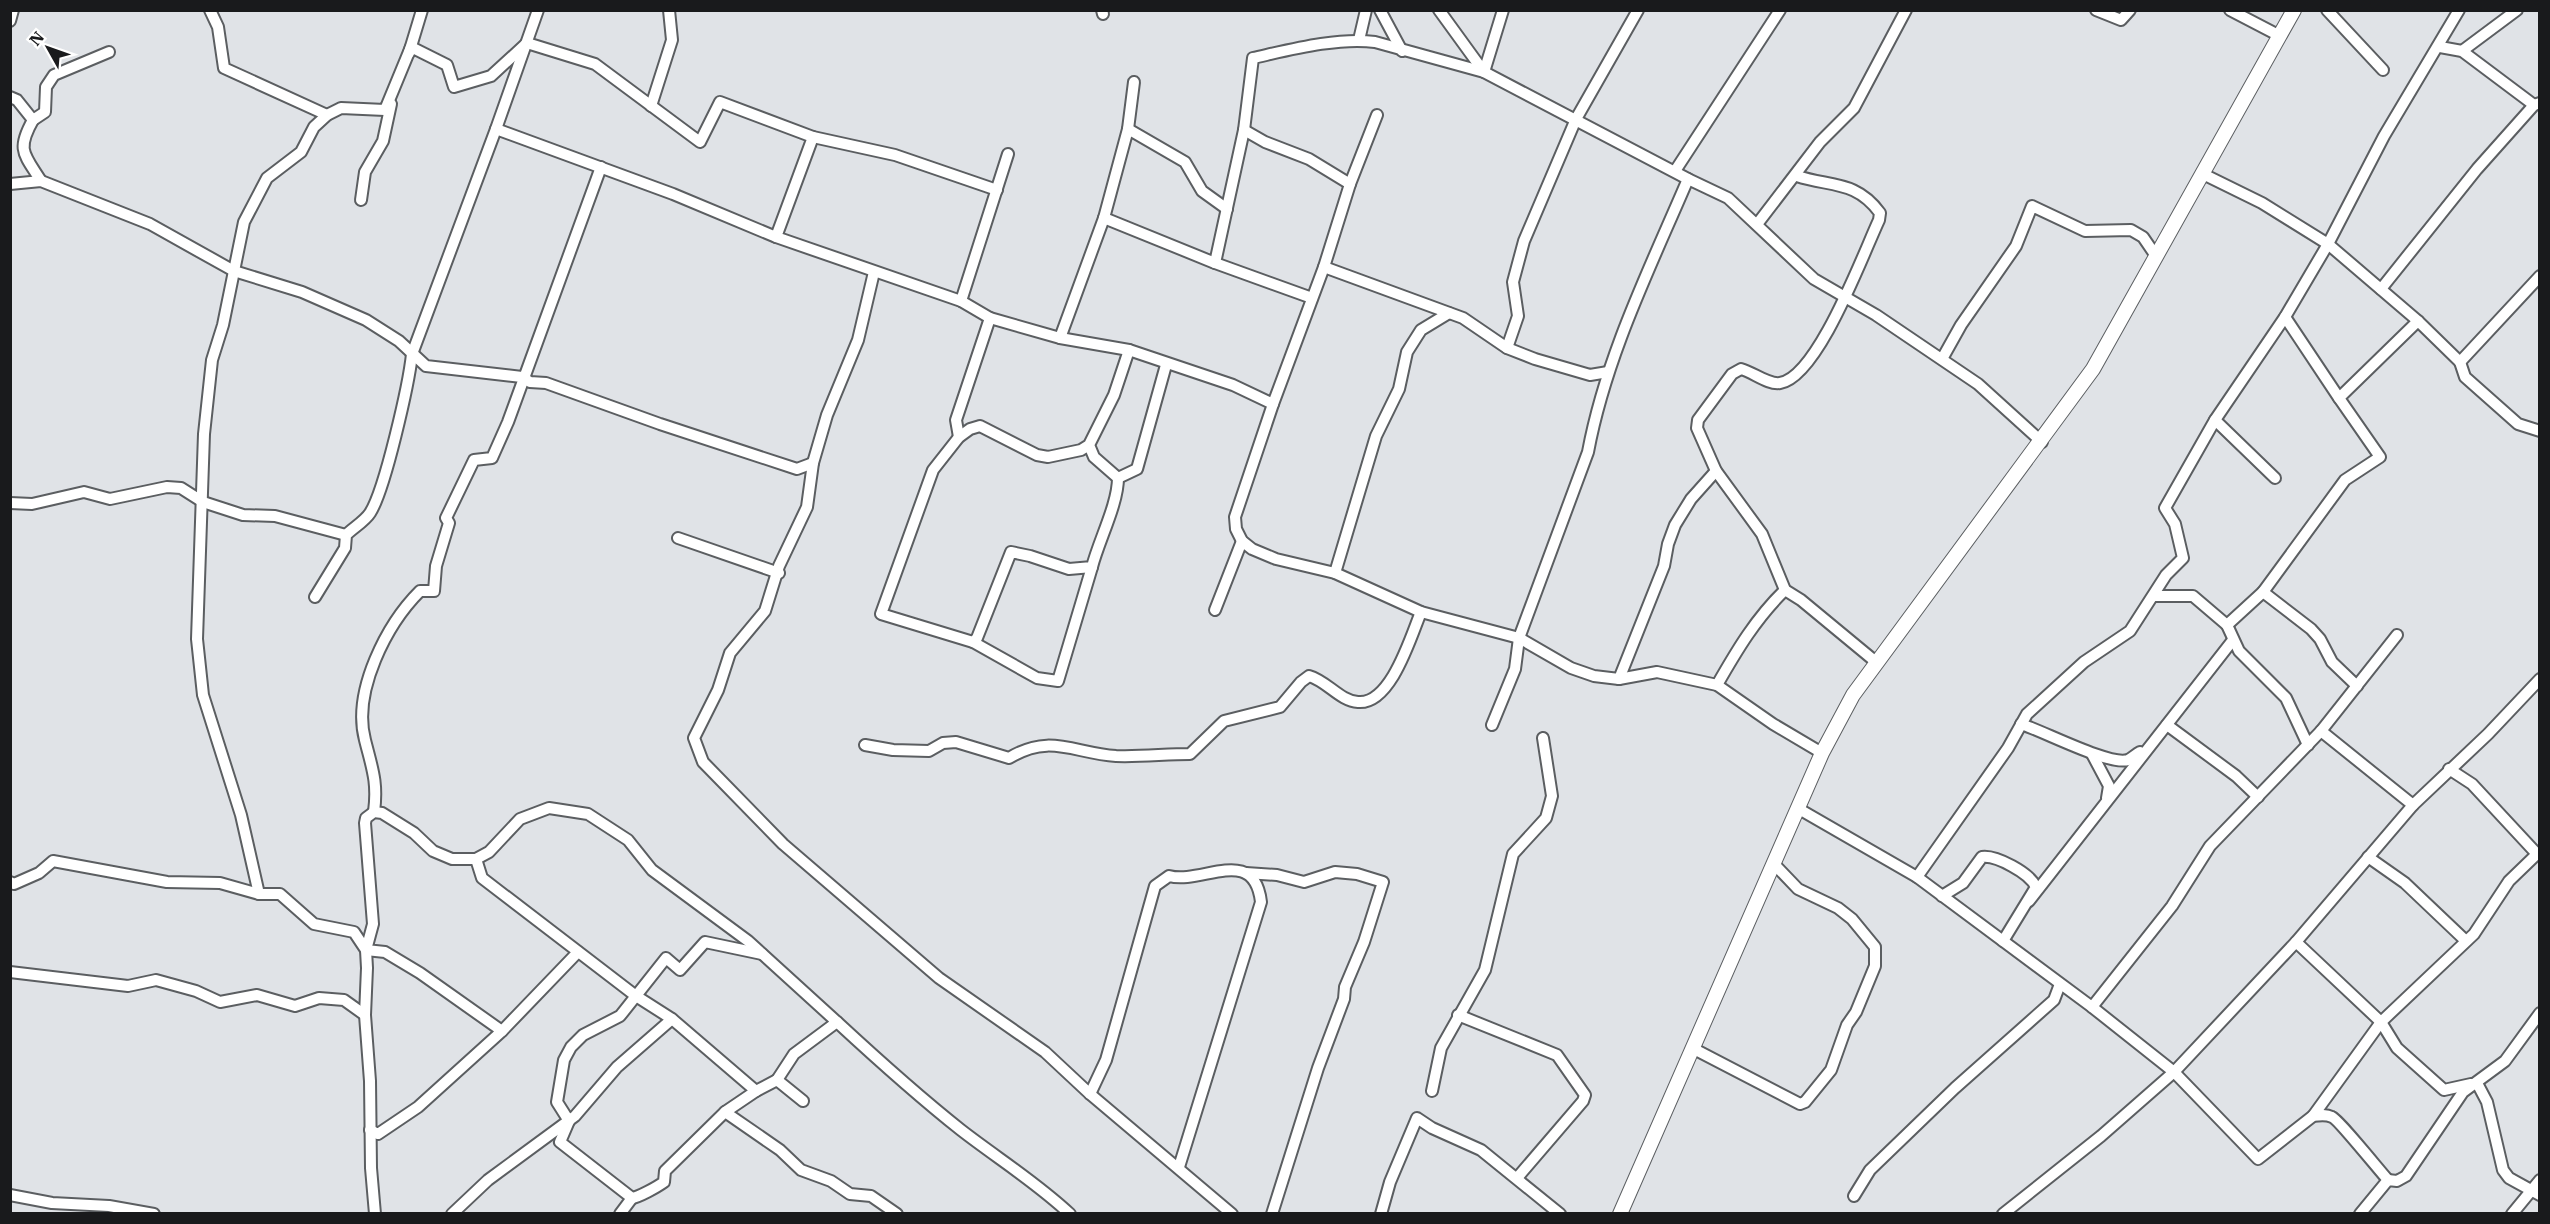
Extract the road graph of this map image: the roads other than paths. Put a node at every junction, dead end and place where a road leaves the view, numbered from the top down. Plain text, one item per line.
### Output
1 (13, 10) edge
2 (210, 10) edge
3 (422, 10) edge
4 (538, 10) edge
5 (669, 10) edge
6 (1366, 10) edge
7 (1380, 10) edge
8 (1439, 10) edge
9 (1503, 10) edge
10 (1638, 10) edge
11 (1780, 10) edge
12 (1906, 10) edge
13 (2096, 10) edge
14 (2130, 10) edge
15 (2230, 10) edge
16 (2294, 10) edge
17 (2327, 10) edge
18 (2459, 10) edge
19 (2517, 10) edge
20 (10, 21) edge
21 (2280, 36) junction
22 (1359, 40) junction
23 (526, 43) junction
24 (411, 47) junction
25 (2439, 47) junction
26 (1402, 51) junction
27 (2462, 51) junction
28 (109, 52) dead end
29 (2383, 70) dead end
30 (1484, 72) junction
31 (1134, 82) dead end
32 (10, 97) edge
33 (2537, 104) edge
34 (651, 106) junction
35 (1377, 115) dead end
36 (327, 116) junction
37 (1576, 119) junction
38 (33, 120) junction
39 (496, 129) junction
40 (1128, 129) junction
41 (1244, 130) junction
42 (813, 137) junction
43 (1008, 154) dead end
44 (601, 167) junction
45 (1675, 171) junction
46 (2203, 174) junction
47 (1797, 176) junction
48 (1688, 179) junction
49 (41, 181) junction
50 (10, 184) edge
51 (1350, 184) junction
52 (997, 190) junction
53 (361, 200) dead end
54 (1227, 209) junction
55 (1104, 218) junction
56 (1758, 224) junction
57 (776, 237) junction
58 (2328, 244) junction
59 (2156, 256) junction
60 (1215, 263) junction
61 (1324, 267) junction
62 (234, 271) junction
63 (874, 272) junction
64 (2540, 276) edge
65 (2380, 289) junction
66 (1846, 296) junction
67 (1312, 298) junction
68 (961, 301) junction
69 (1449, 313) junction
70 (2285, 317) junction
71 (990, 318) junction
72 (2418, 321) junction
73 (1060, 338) junction
74 (1507, 348) junction
75 (1129, 350) junction
76 (412, 354) junction
77 (1942, 359) junction
78 (2460, 362) junction
79 (1167, 365) junction
80 (1608, 372) junction
81 (522, 377) junction
82 (2340, 398) junction
83 (1273, 404) junction
84 (2215, 420) junction
85 (2540, 431) edge
86 (959, 437) junction
87 (2042, 442) junction
88 (1089, 445) junction
89 (813, 463) junction
90 (1716, 471) junction
91 (1118, 478) junction
92 (2275, 478) dead end
93 (202, 502) junction
94 (10, 503) edge
95 (346, 535) junction
96 (678, 538) dead end
97 (1242, 541) junction
98 (1092, 567) junction
99 (779, 573) junction
100 (1335, 573) junction
101 (1785, 590) junction
102 (2263, 592) junction
103 (2154, 596) junction
104 (315, 597) dead end
105 (1215, 610) dead end
106 (1421, 612) junction
107 (2227, 625) junction
108 (2397, 635) dead end
109 (1519, 638) junction
110 (2234, 640) junction
111 (973, 642) junction
112 (1876, 662) junction
113 (1619, 679) junction
114 (2540, 680) edge
115 (1717, 685) junction
116 (2356, 686) junction
117 (2021, 724) junction
118 (1492, 725) dead end
119 (2167, 725) junction
120 (2321, 731) junction
121 (1543, 738) dead end
122 (865, 745) dead end
123 (2308, 745) junction
124 (2147, 748) junction
125 (1822, 753) junction
126 (2092, 754) junction
127 (2449, 770) junction
128 (2258, 797) junction
129 (2107, 799) junction
130 (2413, 805) junction
131 (1798, 809) junction
132 (374, 812) junction
133 (2538, 854) edge
134 (2368, 857) junction
135 (476, 859) junction
136 (1775, 865) junction
137 (1246, 873) junction
138 (1917, 877) junction
139 (10, 882) edge
140 (260, 894) junction
141 (1942, 896) junction
142 (2030, 901) junction
143 (2465, 940) junction
144 (2003, 941) junction
145 (2296, 942) junction
146 (366, 951) junction
147 (578, 952) junction
148 (762, 954) junction
149 (10, 972) edge
150 (2061, 984) junction
151 (636, 996) junction
152 (2092, 1006) junction
153 (2540, 1013) edge
154 (365, 1015) junction
155 (1458, 1015) junction
156 (672, 1018) junction
157 (837, 1022) junction
158 (2381, 1022) junction
159 (502, 1031) junction
160 (1694, 1049) junction
161 (2174, 1072) junction
162 (777, 1080) junction
163 (2477, 1083) junction
164 (1432, 1090) dead end
165 (756, 1091) junction
166 (1090, 1094) junction
167 (803, 1101) dead end
168 (725, 1112) junction
169 (2313, 1116) junction
170 (569, 1121) junction
171 (370, 1130) junction
172 (1179, 1167) junction
173 (1517, 1178) junction
174 (2388, 1180) junction
175 (2540, 1180) edge
176 (2536, 1193) edge
177 (10, 1195) edge
178 (1854, 1196) dead end
179 (632, 1198) junction
180 (44, 1200) junction
181 (47, 1214) edge
182 (154, 1214) edge
183 (375, 1214) edge
184 (452, 1214) edge
185 (620, 1214) edge
186 (897, 1214) edge
187 (1070, 1214) edge
188 (1232, 1214) edge
189 (1272, 1214) edge
190 (1381, 1214) edge
191 (1560, 1214) edge
192 (1620, 1214) edge
193 (2003, 1214) edge
194 (2360, 1214) edge
195 (2512, 1214) edge

1 - 20 street
2 - 36 street
3 - 24 street
4 - 23 street
5 - 34 street
6 - 22 street
7 - 26 street
8 - 30 street
9 - 30 street
10 - 37 street
11 - 45 street
12 - 47 street
13 - 14 street
15 - 21 street
16 - 21 main road
17 - 29 street
18 - 25 street
19 - 27 street
21 - 46 main road
22 - 26 street
22 - 41 street
23 - 24 street
23 - 34 street
23 - 39 street
24 - 36 street
24 - 53 street
25 - 27 street
25 - 58 street
26 - 30 street
27 - 33 street
28 - 38 street
30 - 37 street
31 - 40 street
32 - 38 street
33 - 65 street
34 - 42 street
35 - 51 street
36 - 62 street
37 - 45 street
37 - 74 street
38 - 49 street
39 - 44 street
39 - 76 street
40 - 54 street
40 - 55 street
41 - 51 street
41 - 54 street
42 - 52 street
42 - 57 street
43 - 52 street
44 - 57 street
44 - 81 street
45 - 48 street
46 - 58 street
46 - 59 main road
47 - 56 street
47 - 66 street
48 - 56 street
48 - 80 street
49 - 50 street
49 - 62 street
51 - 61 street
52 - 68 street
54 - 60 street
55 - 60 street
55 - 73 street
56 - 66 street
57 - 63 street
58 - 65 street
58 - 70 street
59 - 77 street
59 - 87 main road
60 - 67 street
61 - 67 street
61 - 69 street
62 - 76 street
62 - 93 street
63 - 68 street
63 - 89 street
64 - 78 street
65 - 72 street
66 - 77 street
66 - 90 street
67 - 83 street
68 - 71 street
69 - 74 street
69 - 100 street
70 - 82 street
70 - 84 street
71 - 73 street
71 - 86 street
72 - 78 street
72 - 82 street
73 - 75 street
74 - 80 street
75 - 79 street
75 - 88 street
76 - 81 street
76 - 95 street
77 - 87 street
78 - 85 street
79 - 83 street
79 - 91 street
80 - 109 street
81 - 89 street
81 - 132 street
82 - 102 street
83 - 97 street
84 - 92 street
84 - 103 street
86 - 88 street
86 - 111 street
87 - 112 main road
88 - 91 street
89 - 99 street
90 - 101 street
90 - 113 street
91 - 98 street
93 - 94 street
93 - 95 street
93 - 140 street
95 - 104 street
96 - 99 street
97 - 100 street
97 - 105 street
98 - 111 street
98 - 111 street
99 - 166 street
100 - 106 street
101 - 112 street
101 - 115 street
102 - 107 street
102 - 116 street
103 - 107 street
103 - 117 street
106 - 109 street
106 - 122 street
107 - 110 street
108 - 116 street
109 - 113 street
109 - 118 street
110 - 119 street
110 - 123 street
112 - 125 main road
113 - 115 street
114 - 127 street
115 - 125 street
116 - 120 street
117 - 126 street
117 - 138 street
119 - 124 street
119 - 128 street
120 - 123 street
120 - 130 street
121 - 155 street
123 - 128 street
124 - 126 street
124 - 129 street
125 - 131 main road
126 - 129 street
127 - 130 street
127 - 133 street
128 - 152 street
129 - 142 street
130 - 134 street
131 - 136 main road
131 - 138 street
132 - 135 street
132 - 146 street
133 - 143 street
134 - 143 street
134 - 145 street
135 - 147 street
135 - 148 street
136 - 160 main road
136 - 160 street
137 - 166 street
137 - 172 street
137 - 189 street
138 - 141 street
139 - 140 street
140 - 146 street
141 - 142 street
141 - 144 street
142 - 144 street
143 - 158 street
144 - 150 street
145 - 158 street
145 - 161 street
146 - 154 street
146 - 159 street
147 - 151 street
147 - 159 street
148 - 151 street
148 - 157 street
149 - 154 street
150 - 152 street
150 - 178 street
151 - 156 street
151 - 170 street
152 - 161 street
153 - 163 street
154 - 171 street
155 - 164 street
155 - 173 street
156 - 165 street
156 - 170 street
157 - 162 street
157 - 187 street
158 - 163 street
158 - 169 street
159 - 171 street
160 - 192 main road
161 - 169 street
161 - 193 street
162 - 165 street
162 - 167 street
163 - 174 street
163 - 176 street
165 - 168 street
166 - 172 street
168 - 179 street
168 - 186 street
169 - 174 street
170 - 179 street
170 - 184 street
171 - 183 street
172 - 188 street
173 - 190 street
173 - 191 street
174 - 194 street
175 - 176 street
176 - 195 street
177 - 180 street
179 - 185 street
180 - 181 street
180 - 182 street

